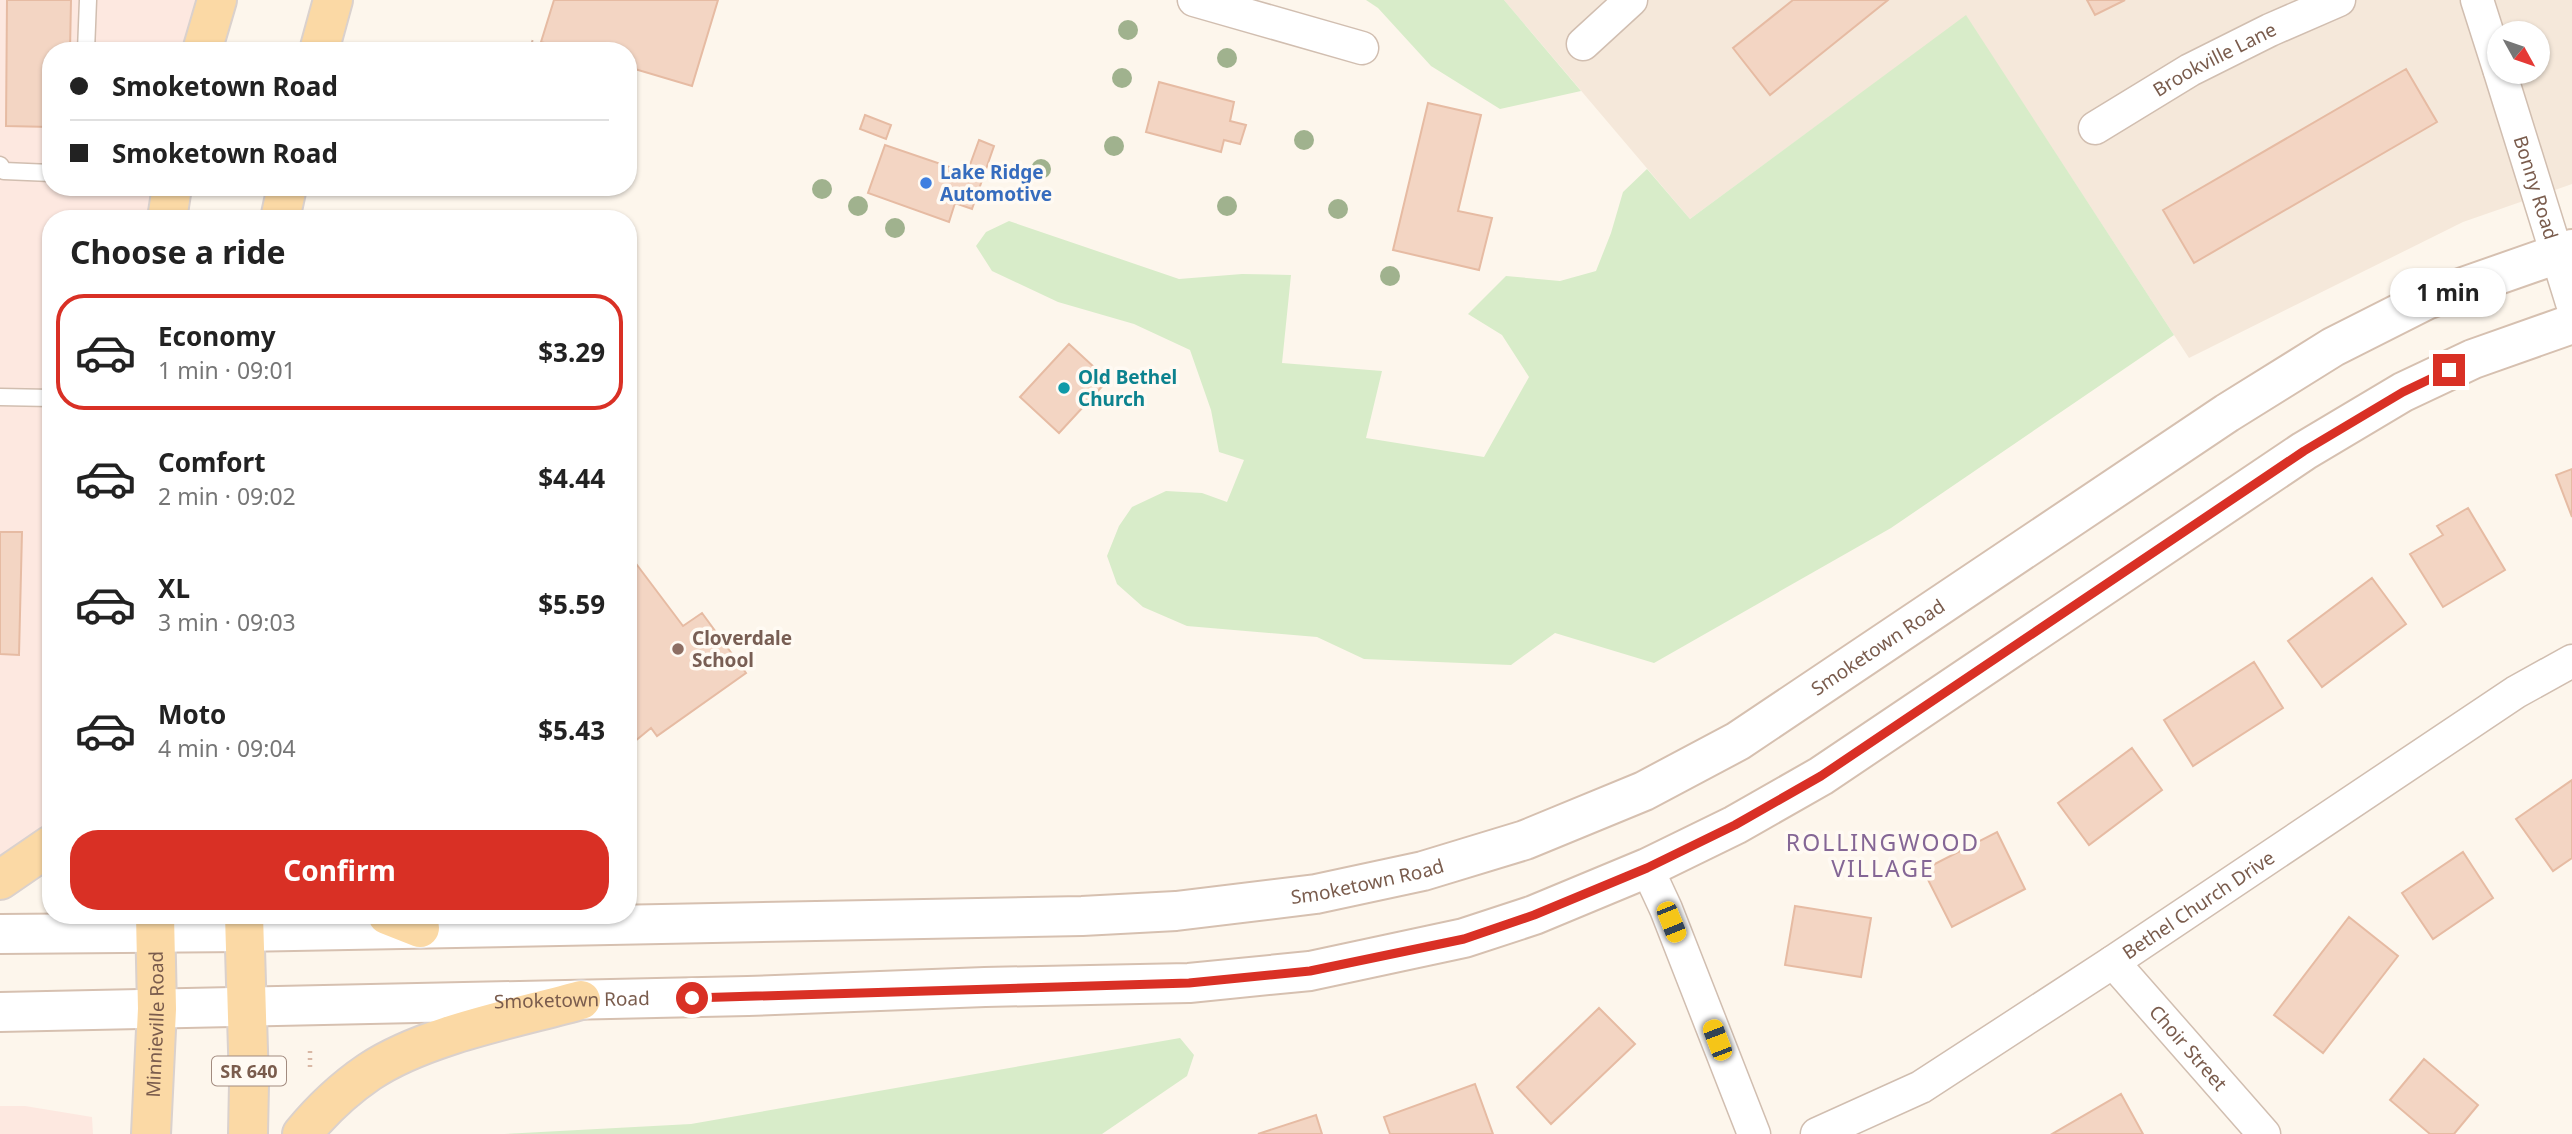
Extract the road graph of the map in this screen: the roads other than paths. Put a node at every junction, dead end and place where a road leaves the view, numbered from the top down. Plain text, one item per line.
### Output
1 (89, 0) edge
2 (217, 0) edge
3 (333, 0) edge
4 (1194, 0) edge
5 (1631, 0) edge
6 (2339, 0) edge
7 (2477, 0) edge
8 (2487, 32) edge
9 (87, 42) edge
10 (205, 42) edge
11 (322, 42) edge
12 (1583, 44) dead end
13 (1363, 48) dead end
14 (2504, 84) edge
15 (2095, 128) dead end
16 (0, 165) edge
17 (42, 173) edge
18 (2564, 251) edge
19 (2572, 303) edge
20 (2572, 324) edge
21 (0, 397) edge
22 (42, 398) edge
23 (2572, 661) edge
24 (42, 851) edge
25 (1647, 868) junction
26 (0, 880) edge
27 (637, 920) edge
28 (156, 924) edge
29 (244, 924) edge
30 (0, 934) edge
31 (2113, 962) junction
32 (581, 1000) junction
33 (246, 1007) junction
34 (157, 1009) junction
35 (0, 1012) edge
36 (151, 1134) edge
37 (248, 1134) edge
38 (302, 1134) edge
39 (1754, 1134) edge
40 (1817, 1134) edge
41 (2264, 1134) edge

1 - 9 lane
2 - 10 main road
3 - 11 main road
4 - 13 street
5 - 12 street
6 - 15 street, Brookville Lane
7 - 8 street, Bonny Road
14 - 18 street, Bonny Road
16 - 17 lane
18 - 19 street, Bonny Road
18 - 27 main road, Smoketown Road
20 - 25 main road, Smoketown Road
21 - 22 lane
23 - 31 street, Bethel Church Drive
24 - 26 main road
25 - 32 main road, Smoketown Road
25 - 39 street
28 - 29 main road, Smoketown Road
28 - 30 main road, Smoketown Road
28 - 34 main road, Minnieville Road
29 - 33 main road, SR 640
31 - 40 street, Bethel Church Drive
31 - 41 street, Choir Street
32 - 33 main road, Smoketown Road
32 - 38 main road
33 - 34 main road, Smoketown Road
33 - 37 main road, SR 640
34 - 35 main road, Smoketown Road
34 - 36 main road, Minnieville Road

